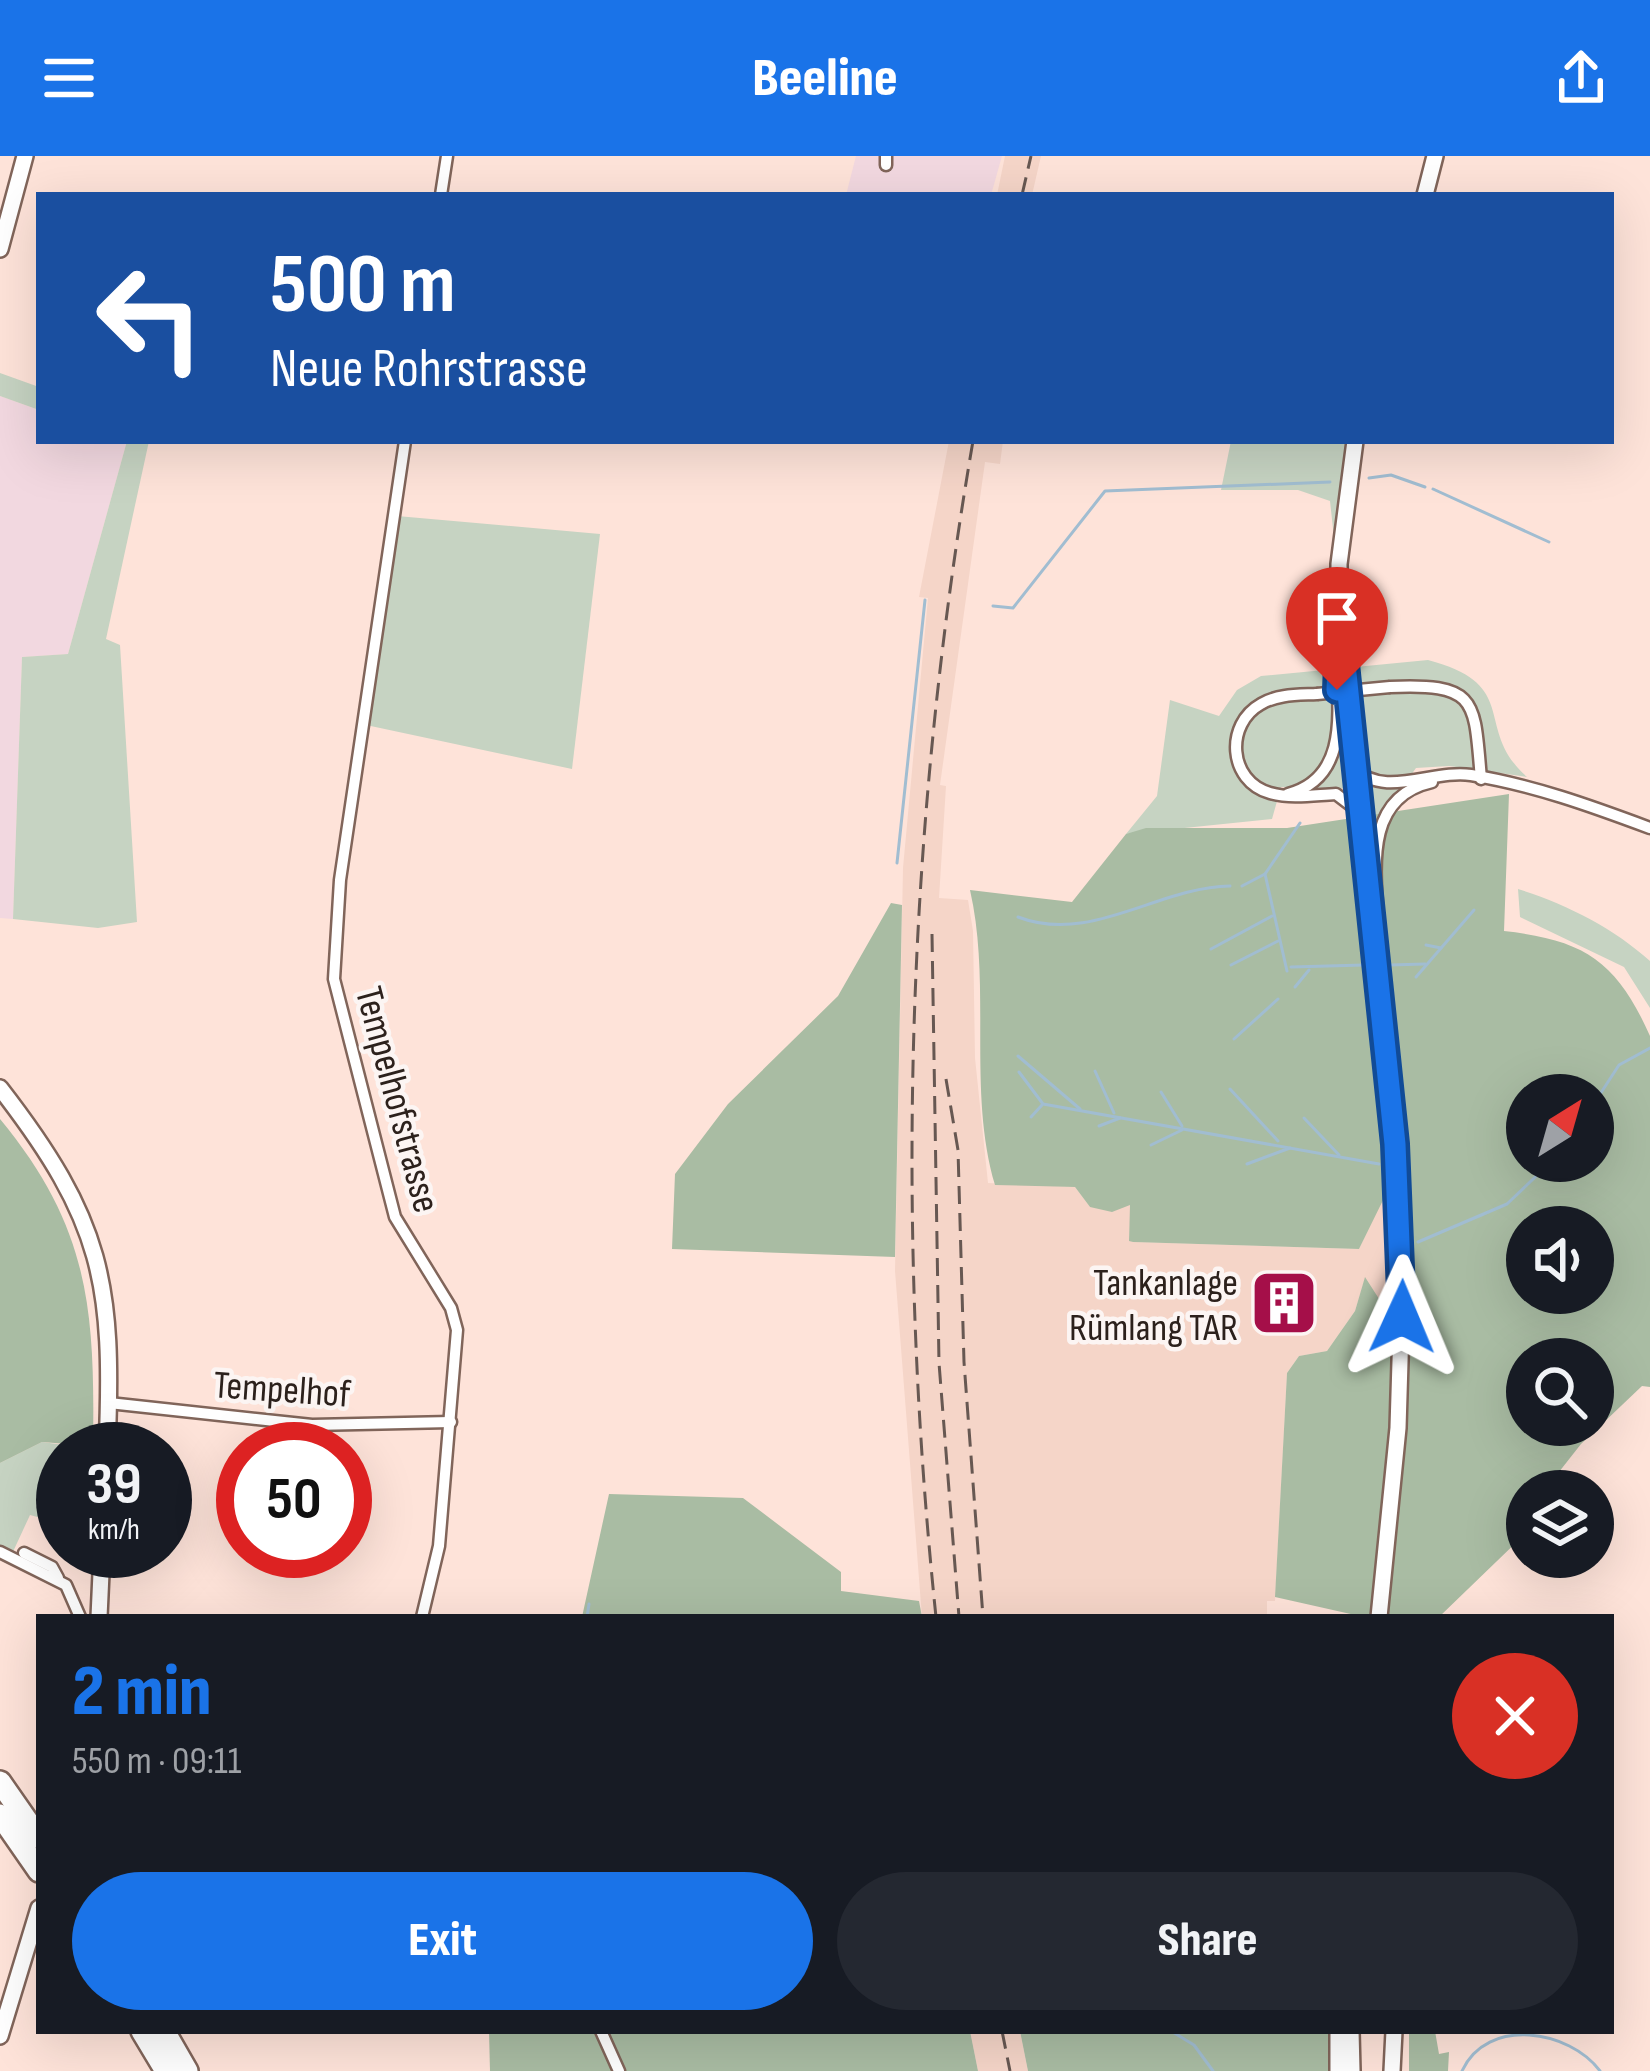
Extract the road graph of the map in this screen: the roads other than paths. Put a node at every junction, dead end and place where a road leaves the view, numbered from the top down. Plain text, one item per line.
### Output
1 (26, 156) edge
2 (447, 156) edge
3 (1435, 156) edge
4 (441, 192) edge
5 (1426, 192) edge
6 (0, 249) edge
7 (405, 444) edge
8 (1355, 444) edge
9 (1340, 616) junction
10 (1355, 767) junction
11 (1481, 778) junction
12 (1285, 795) junction
13 (1360, 820) junction
14 (1650, 827) edge
15 (1377, 984) junction
16 (0, 1088) edge
17 (109, 1403) junction
18 (108, 1422) edge
19 (452, 1422) junction
20 (0, 1552) edge
21 (24, 1553) dead end
22 (101, 1578) edge
23 (58, 1580) junction
24 (79, 1614) edge
25 (99, 1614) edge
26 (423, 1614) edge
27 (1378, 1614) edge
28 (0, 1782) edge
29 (0, 1815) edge
30 (36, 1834) edge
31 (36, 1867) edge
32 (36, 1918) edge
33 (144, 2034) edge
34 (165, 2034) edge
35 (603, 2034) edge
36 (1338, 2034) edge
37 (1351, 2034) edge
38 (1394, 2034) edge
39 (0, 2036) edge
40 (171, 2070) edge
41 (619, 2071) edge
42 (1338, 2071) edge
43 (1352, 2071) edge
44 (1392, 2071) edge

1 - 6 main road
2 - 4 street
3 - 5 main road
7 - 19 street, Tempelhofstrasse
8 - 9 main road
9 - 10 main road
9 - 12 street
10 - 11 street
10 - 13 main road
11 - 12 street, bridge
11 - 14 street
11 - 15 street
12 - 13 street
13 - 15 main road
15 - 27 main road
16 - 17 main road
17 - 18 main road
17 - 19 street, Tempelhof
19 - 26 street, Tempelhofstrasse
20 - 23 street
21 - 23 street
22 - 25 main road
23 - 24 street
28 - 30 highway
29 - 31 highway
32 - 39 main road
33 - 40 highway
34 - 40 highway
35 - 41 street
36 - 42 main road
37 - 43 main road
38 - 44 main road

